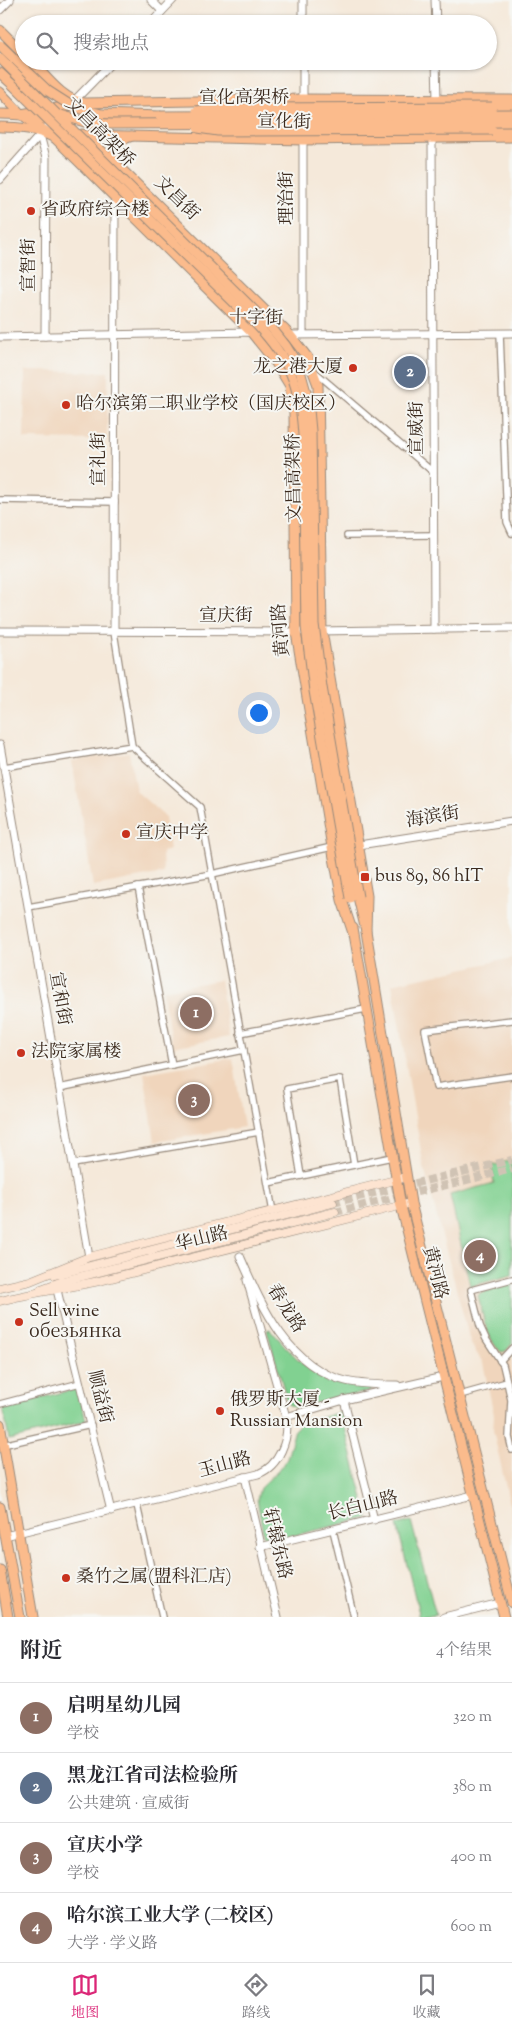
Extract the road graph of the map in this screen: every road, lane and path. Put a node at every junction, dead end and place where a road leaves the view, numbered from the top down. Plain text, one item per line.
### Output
1 (10, 0) edge
2 (151, 0) edge
3 (173, 0) edge
4 (303, 0) edge
5 (435, 0) edge
6 (0, 10) edge
7 (162, 12) junction
8 (159, 15) edge
9 (303, 15) edge
10 (436, 15) edge
11 (0, 30) edge
12 (0, 45) edge
13 (15, 45) edge
14 (0, 58) edge
15 (15, 59) edge
16 (26, 70) edge
17 (40, 70) edge
18 (104, 70) edge
19 (303, 70) edge
20 (436, 70) edge
21 (0, 73) edge
22 (13, 86) junction
23 (0, 92) edge
24 (303, 99) junction
25 (74, 100) junction
26 (437, 100) junction
27 (512, 100) edge
28 (85, 103) junction
29 (64, 107) junction
30 (512, 107) edge
31 (0, 114) edge
32 (21, 114) junction
33 (512, 114) edge
34 (160, 120) junction
35 (52, 121) junction
36 (512, 122) edge
37 (0, 127) edge
38 (512, 131) edge
39 (42, 132) junction
40 (83, 134) junction
41 (133, 136) junction
42 (512, 137) edge
43 (55, 138) junction
44 (432, 138) junction
45 (303, 140) junction
46 (115, 163) junction
47 (0, 180) edge
48 (115, 196) junction
49 (251, 332) junction
50 (433, 333) junction
51 (500, 333) junction
52 (512, 333) edge
53 (290, 334) junction
54 (303, 334) junction
55 (45, 336) junction
56 (114, 336) junction
57 (0, 337) edge
58 (314, 371) junction
59 (433, 472) junction
60 (0, 500) edge
61 (114, 502) junction
62 (512, 534) edge
63 (434, 535) junction
64 (347, 536) dead end
65 (512, 628) edge
66 (434, 629) junction
67 (0, 631) edge
68 (322, 631) junction
69 (114, 632) junction
70 (296, 632) junction
71 (0, 745) edge
72 (132, 746) junction
73 (4, 767) junction
74 (512, 821) edge
75 (359, 845) junction
76 (332, 847) junction
77 (212, 874) junction
78 (138, 887) junction
79 (354, 898) junction
80 (28, 907) junction
81 (366, 931) junction
82 (354, 933) junction
83 (366, 1009) junction
84 (512, 1022) edge
85 (240, 1033) junction
86 (244, 1050) junction
87 (172, 1065) junction
88 (512, 1076) edge
89 (59, 1088) junction
90 (258, 1132) junction
91 (392, 1157) junction
92 (73, 1164) junction
93 (354, 1165) junction
94 (301, 1176) junction
95 (407, 1177) junction
96 (396, 1180) junction
97 (268, 1183) junction
98 (334, 1203) tunnel mouth
99 (412, 1204) junction
100 (400, 1206) junction
101 (272, 1212) junction
102 (335, 1212) tunnel mouth
103 (237, 1246) junction
104 (240, 1256) junction
105 (89, 1257) junction
106 (512, 1279) edge
107 (30, 1281) junction
108 (0, 1288) edge
109 (57, 1290) junction
110 (32, 1292) junction
111 (0, 1301) edge
112 (512, 1348) edge
113 (500, 1360) junction
114 (443, 1377) junction
115 (507, 1382) junction
116 (80, 1383) junction
117 (404, 1386) junction
118 (460, 1395) junction
119 (344, 1400) junction
120 (0, 1404) edge
121 (512, 1406) edge
122 (286, 1417) junction
123 (0, 1424) edge
124 (91, 1425) junction
125 (2, 1445) edge
126 (512, 1450) edge
127 (245, 1477) junction
128 (473, 1495) junction
129 (137, 1505) junction
130 (0, 1507) edge
131 (111, 1510) junction
132 (374, 1520) junction
133 (333, 1530) junction
134 (18, 1534) junction
135 (5, 1536) junction
136 (260, 1547) junction
137 (0, 1570) edge
138 (512, 1602) edge
139 (500, 1603) junction
140 (8, 1617) edge
141 (20, 1617) edge
142 (33, 1617) edge
143 (162, 1617) edge
144 (278, 1617) edge
145 (354, 1617) edge
146 (444, 1617) edge
147 (504, 1617) edge

1 - 6 street
2 - 7 street
3 - 7 street
4 - 9 street
5 - 10 street
7 - 8 street
11 - 13 main road
12 - 15 main road, 宣化高架桥, bridge
14 - 79 main road, 文昌高架桥, bridge
16 - 34 main road, 宣化高架桥, bridge
17 - 25 main road, 宣化街
18 - 25 street
19 - 24 street, 理治街
20 - 26 street
21 - 22 main road, 文昌高架桥
22 - 34 main road, 宣化高架桥, bridge
22 - 79 main road, 文昌高架桥, bridge
23 - 32 main road
24 - 26 main road, 宣化街
24 - 28 main road, 宣化街
24 - 45 street, 理治街
25 - 28 main road, 宣化街
26 - 27 main road, 宣化街
28 - 29 main road
29 - 32 main road
29 - 35 street
30 - 34 main road, bridge
31 - 32 main road
32 - 35 main road, 文昌街
32 - 39 main road
33 - 34 main road, 宣化高架桥, bridge
34 - 36 main road, 宣化高架桥, bridge
34 - 38 main road, bridge
35 - 39 street
35 - 40 main road, 文昌街
37 - 39 main road
39 - 43 main road
39 - 47 street
39 - 55 street, 宣智街
40 - 41 main road, 宣化街
40 - 43 main road, 宣化街
40 - 46 main road, 文昌街
41 - 45 main road, 宣化街
41 - 46 main road
42 - 44 main road, 宣化街
43 - 48 main road
44 - 45 main road, 宣化街
44 - 50 street, 宣威街
45 - 54 street, 理治街
46 - 53 main road, 文昌街
48 - 49 main road
48 - 56 street, 宣礼街
49 - 53 street, 十字街
49 - 56 street, 十字街
49 - 70 main road, 黄河路
50 - 51 street, 十字街
50 - 54 street, 十字街
50 - 59 street, 宣威街
51 - 52 street, 十字街
51 - 62 street
53 - 54 street, 十字街
53 - 58 main road, 黄河路
55 - 56 street, 十字街
55 - 57 street, 十字街
56 - 61 street, 宣礼街
58 - 59 street
58 - 68 main road, 黄河路
59 - 63 street, 宣威街
60 - 61 street
61 - 69 street, 宣礼街
63 - 64 street
63 - 66 street, 宣威街
65 - 66 street, 宣庆街
66 - 68 street, 宣庆街
67 - 69 street, 宣庆街
68 - 70 street, 宣庆街
68 - 75 main road, 黄河路
69 - 70 street, 宣庆街
69 - 72 street
70 - 76 main road, 黄河路
71 - 73 street, 宣和街
72 - 73 street
72 - 77 street
73 - 80 street, 宣和街
74 - 75 street, 海滨街
75 - 81 main road, 黄河路
76 - 77 street
76 - 82 main road, 黄河路
77 - 78 street
77 - 85 street
78 - 80 street
78 - 87 street
79 - 81 main road, 黄河路
79 - 82 main road, 黄河路
80 - 89 street, 宣和街
81 - 95 main road, 黄河路
82 - 83 main road, 黄河路
83 - 85 street
83 - 91 main road, 黄河路
84 - 88 street
85 - 86 street
86 - 87 street
86 - 90 street
87 - 89 street
89 - 92 street, 宣和街
90 - 92 street
90 - 97 street
91 - 93 street
91 - 96 main road, 黄河路
92 - 105 street, 宣和街
93 - 94 street
93 - 94 street
94 - 97 street
95 - 96 main road, 华山路
95 - 99 main road, 黄河路
96 - 100 main road, 黄河路
96 - 101 main road, 华山路
97 - 101 street
98 - 107 main road
99 - 100 main road, 华山路
99 - 118 main road, 黄河路
100 - 103 main road, 华山路
100 - 114 main road, 黄河路
101 - 105 main road, 华山路
102 - 110 main road
103 - 104 street
103 - 109 main road, 华山路
104 - 117 street, 春龙路
104 - 122 street
105 - 107 main road, 华山路
106 - 113 street
107 - 108 main road, 华山路
109 - 110 main road, 华山路
109 - 116 street, 顺益街
110 - 111 main road, 华山路
112 - 113 street
113 - 115 street
114 - 117 street
114 - 128 main road, 黄河路
115 - 118 street
115 - 121 street
116 - 120 street
116 - 124 street, 顺益街
117 - 119 street
118 - 138 main road, 黄河路
119 - 122 street
119 - 132 street
121 - 126 street
122 - 127 street, 玉山路
123 - 125 main road
124 - 125 street
124 - 131 street, 顺益街
125 - 134 main road
127 - 129 street, 玉山路
127 - 136 street, 轩辕东路
128 - 132 street, 长白山路
128 - 139 main road, 黄河路
129 - 131 street, 玉山路
129 - 143 street
130 - 135 main road
131 - 134 street, 玉山路
132 - 133 street, 长白山路
133 - 136 street, 长白山路
133 - 145 street
134 - 135 street, 玉山路
134 - 142 main road
135 - 141 main road
136 - 144 street, 轩辕东路
137 - 140 main road
139 - 146 street
139 - 147 main road, 黄河路

